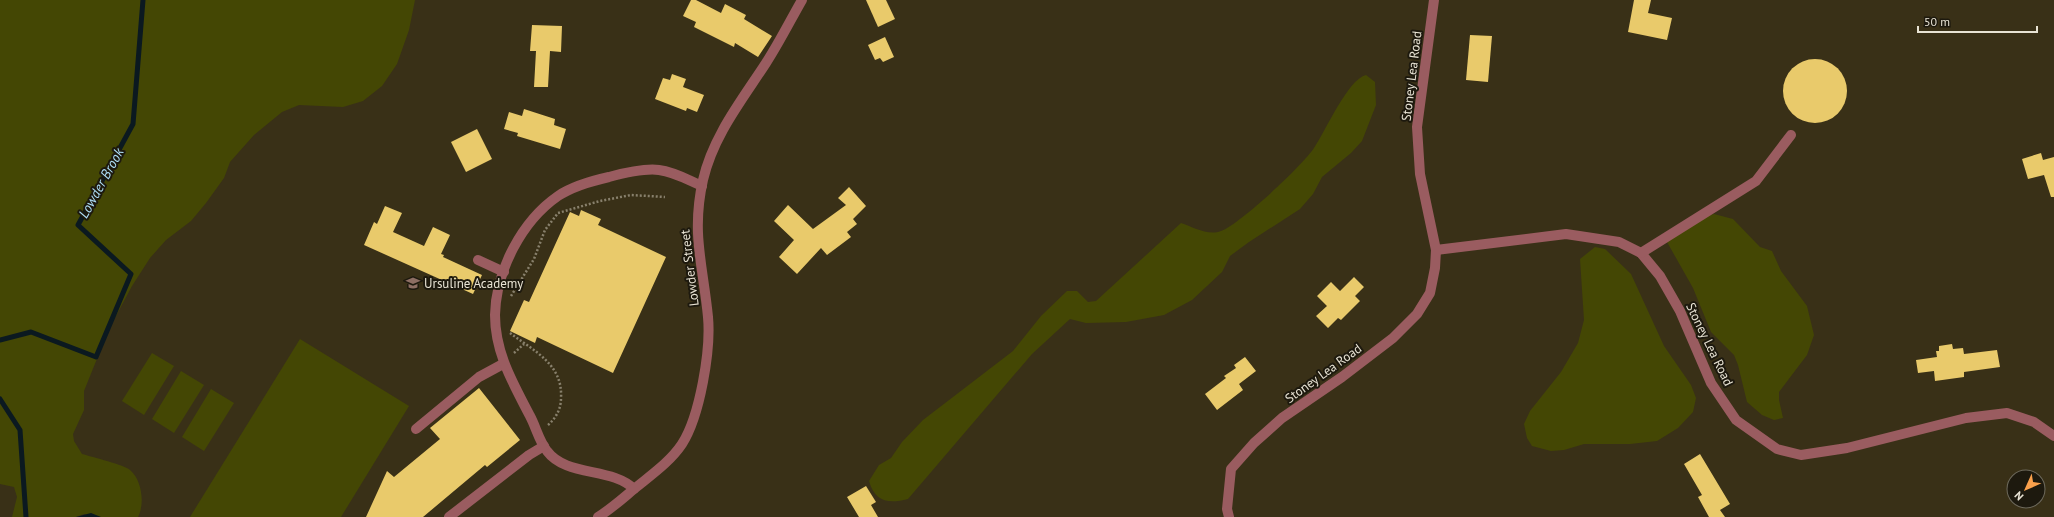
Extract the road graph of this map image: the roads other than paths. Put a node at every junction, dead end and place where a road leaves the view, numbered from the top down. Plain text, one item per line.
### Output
1 (802, 0) edge
2 (1434, 0) edge
3 (1791, 135) dead end
4 (702, 186) junction
5 (1436, 250) junction
6 (1641, 253) junction
7 (478, 260) dead end
8 (504, 272) junction
9 (503, 364) junction
10 (416, 429) dead end
11 (2054, 436) edge
12 (544, 446) junction
13 (634, 489) junction
14 (449, 517) edge
15 (598, 517) edge
16 (1229, 517) edge

1 - 4 street, Lowder Street
2 - 5 street, Stoney Lea Road
3 - 6 street
4 - 8 street
4 - 13 street, Lowder Street
5 - 6 street, Stoney Lea Road
5 - 16 street, Stoney Lea Road
6 - 11 street, Stoney Lea Road
7 - 8 street
8 - 9 street
9 - 10 street
9 - 12 street
12 - 13 street
12 - 14 street
13 - 15 street, Lowder Street

